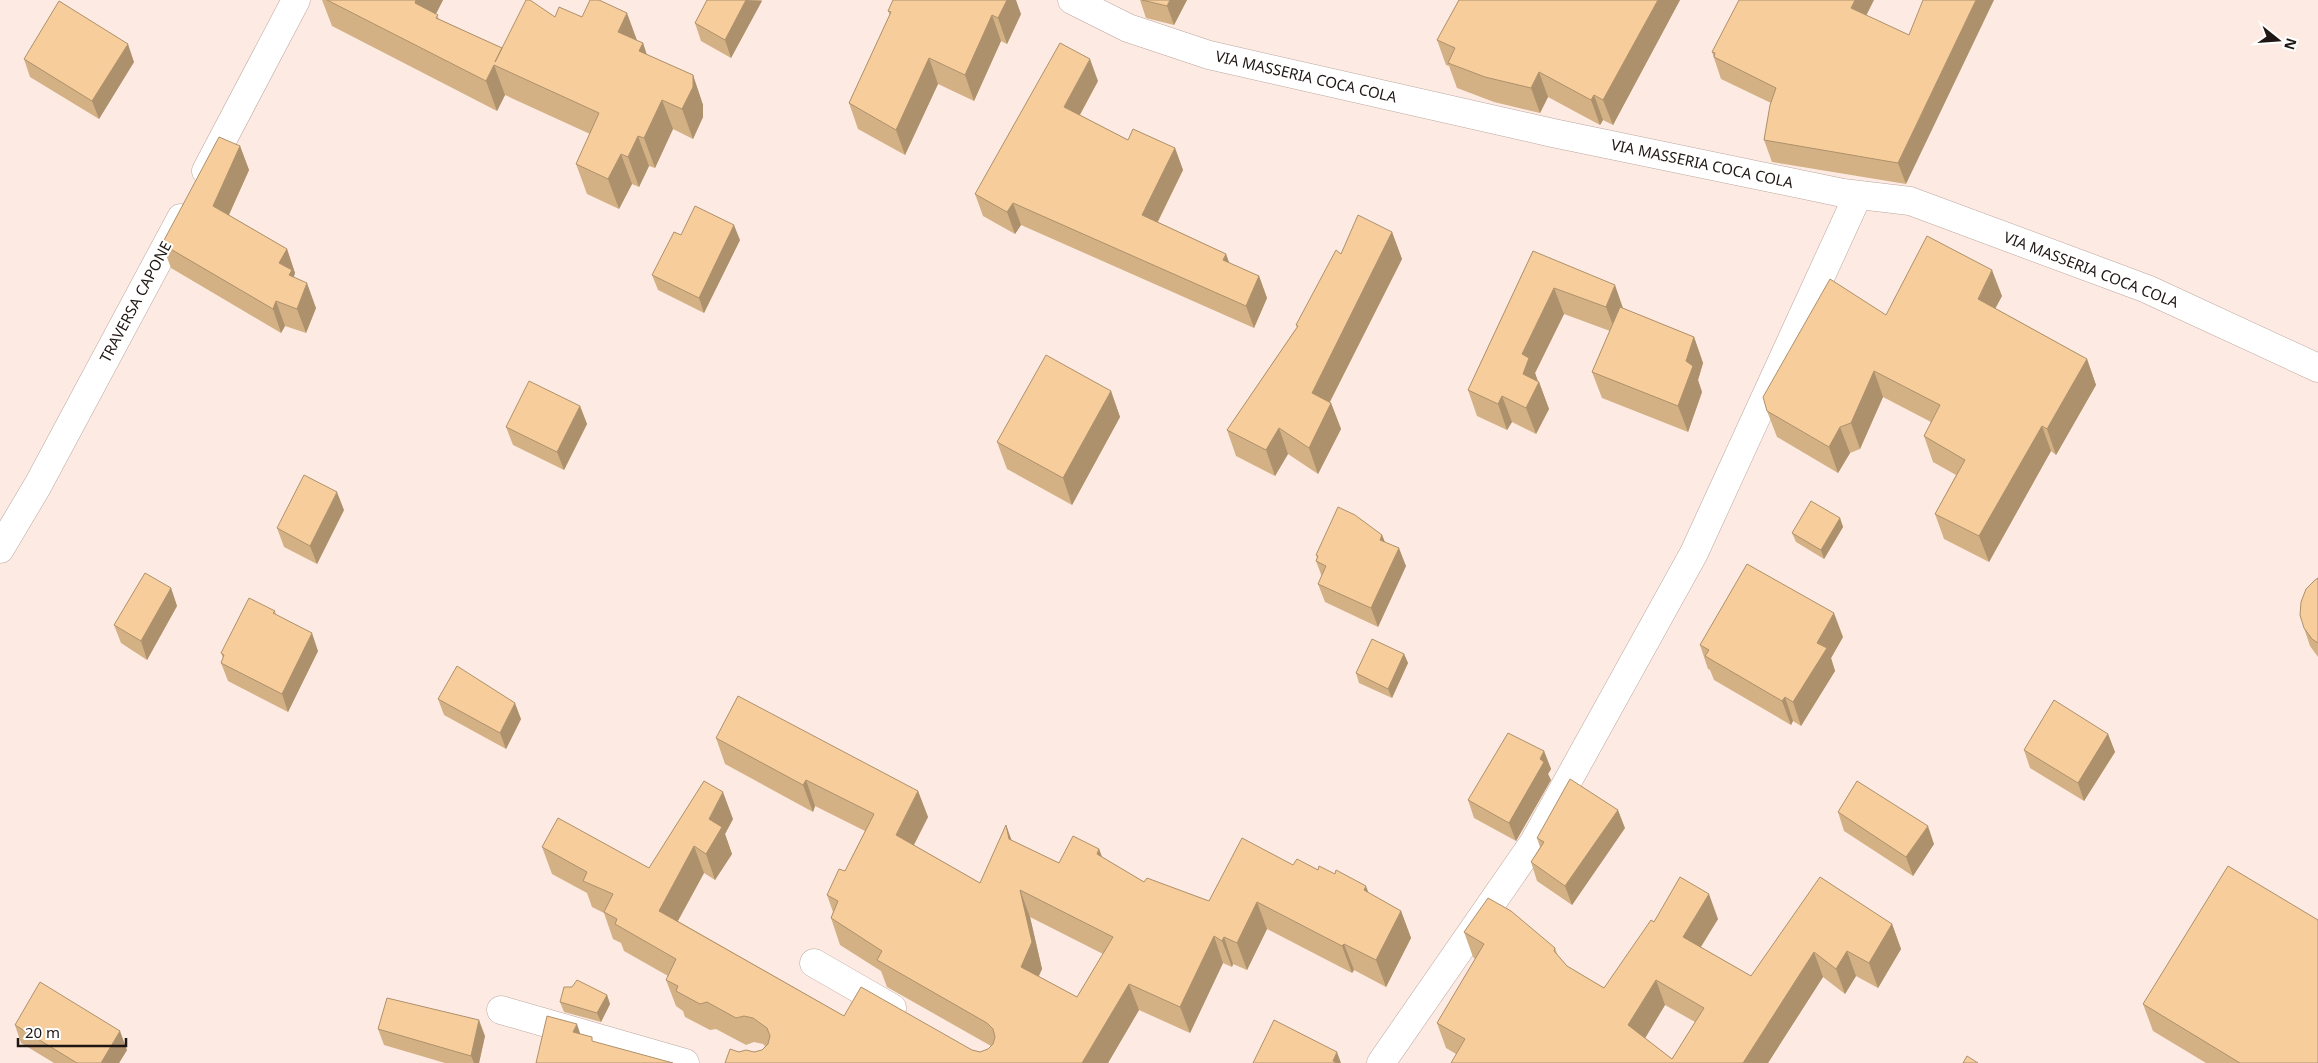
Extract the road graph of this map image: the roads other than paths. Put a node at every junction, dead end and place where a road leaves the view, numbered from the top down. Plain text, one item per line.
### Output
1 (296, 0) edge
2 (1072, 0) edge
3 (1858, 195) junction
4 (2318, 368) edge
5 (0, 549) edge
6 (814, 964) dead end
7 (501, 1010) dead end
8 (914, 1020) edge
9 (685, 1063) edge
10 (1380, 1063) edge

1 - 5 street, TRAVERSA CAPONE
2 - 3 street, VIA MASSERIA COCA COLA
3 - 4 street, VIA MASSERIA COCA COLA
3 - 10 street
6 - 8 street
7 - 9 street

